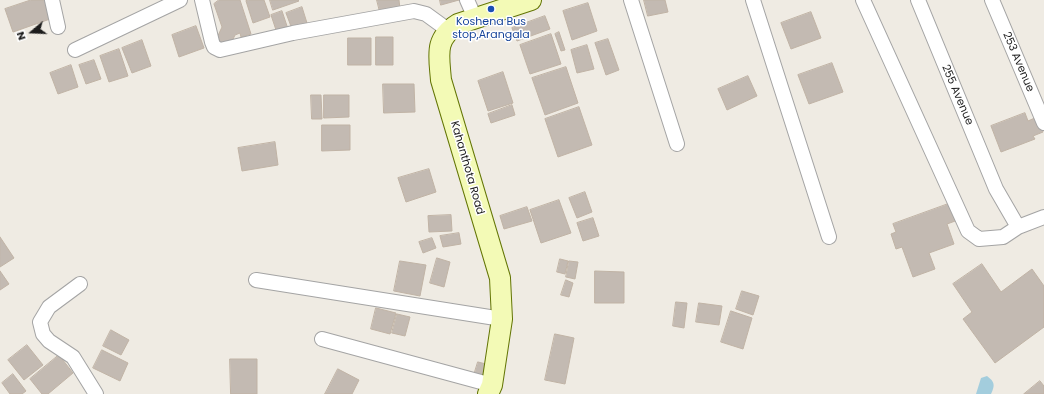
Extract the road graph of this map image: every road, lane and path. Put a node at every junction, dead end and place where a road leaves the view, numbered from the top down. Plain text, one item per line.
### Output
1 (52, 0) edge
2 (180, 0) edge
3 (202, 0) edge
4 (531, 0) edge
5 (632, 0) edge
6 (753, 0) edge
7 (863, 0) edge
8 (918, 0) edge
9 (992, 0) edge
10 (471, 9) edge
11 (58, 27) dead end
12 (448, 30) junction
13 (75, 50) dead end
14 (1044, 123) edge
15 (677, 144) dead end
16 (1044, 216) edge
17 (1018, 227) junction
18 (829, 237) dead end
19 (256, 280) dead end
20 (80, 284) dead end
21 (502, 319) junction
22 (322, 339) dead end
23 (490, 390) edge
24 (96, 394) edge

1 - 11 street
2 - 13 street
3 - 12 street
4 - 10 main road
5 - 15 street
6 - 18 street
7 - 17 street
8 - 17 street, 255 Avenue
9 - 14 street, 253 Avenue
10 - 12 main road
12 - 21 main road, Kahanthota Road
16 - 17 street
19 - 21 street
20 - 24 street
21 - 23 main road, Kahanthota Road
22 - 23 street

